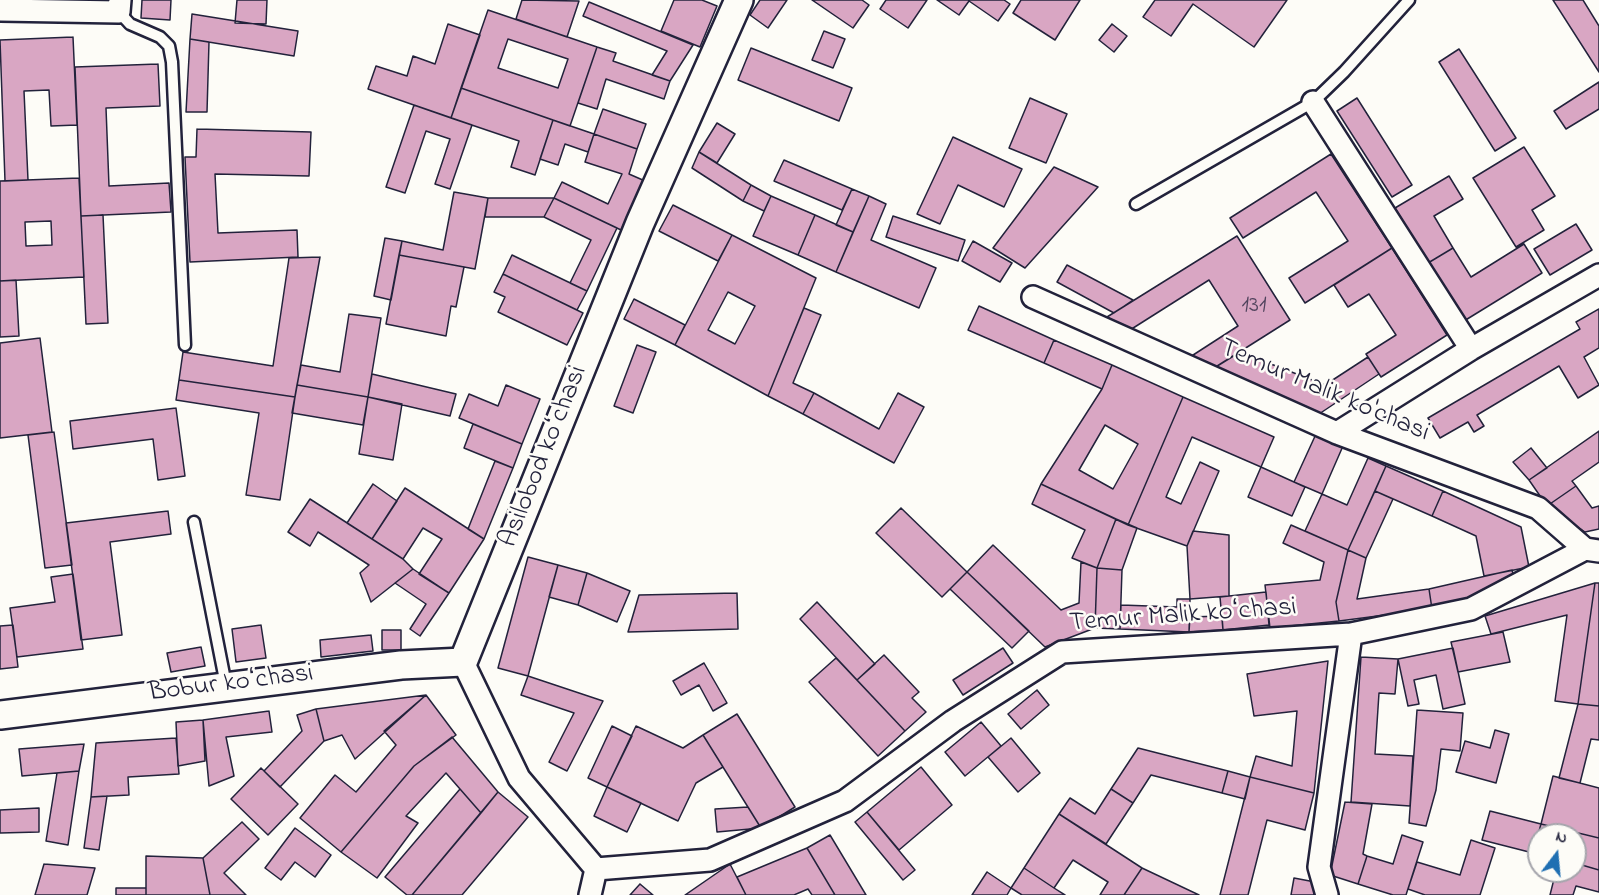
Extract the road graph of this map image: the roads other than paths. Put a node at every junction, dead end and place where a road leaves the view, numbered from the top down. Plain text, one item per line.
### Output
1 (738, 0) edge
2 (1409, 0) edge
3 (120, 6) edge
4 (0, 10) edge
5 (1313, 102) junction
6 (1136, 204) dead end
7 (1599, 274) edge
8 (1033, 297) dead end
9 (185, 345) dead end
10 (1471, 349) junction
11 (1337, 433) junction
12 (194, 522) dead end
13 (1592, 550) edge
14 (1351, 634) junction
15 (463, 662) junction
16 (226, 685) junction
17 (0, 715) edge
18 (596, 869) junction
19 (590, 895) edge
20 (1327, 895) edge

1 - 15 street, Asilobod koʻchasi
2 - 5 lane
3 - 4 street
3 - 9 lane
5 - 6 lane
5 - 10 street
7 - 10 street
8 - 11 street, Temur Malik ko'chasi
10 - 11 street
11 - 13 street, Temur Malik ko'chasi
12 - 16 lane
13 - 14 street, Temur Malik koʻchasi
14 - 18 street, Temur Malik koʻchasi
14 - 20 street
15 - 16 street, Bobur koʻchasi
15 - 18 street
16 - 17 street, Bobur koʻchasi
18 - 19 street

